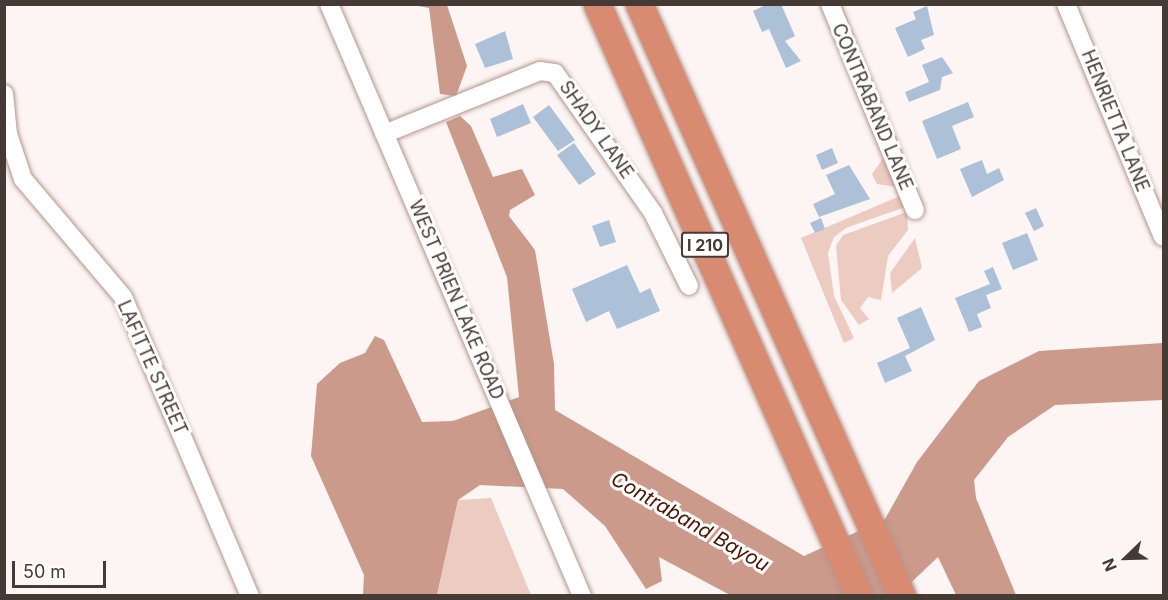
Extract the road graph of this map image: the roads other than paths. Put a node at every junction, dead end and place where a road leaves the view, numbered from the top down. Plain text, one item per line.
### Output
1 (329, 4) edge
2 (580, 4) edge
3 (597, 4) edge
4 (639, 4) edge
5 (657, 4) edge
6 (830, 4) edge
7 (1066, 4) edge
8 (4, 94) edge
9 (689, 117) junction
10 (384, 134) junction
11 (674, 175) junction
12 (915, 210) dead end
13 (1163, 237) edge
14 (689, 286) dead end
15 (250, 596) edge
16 (582, 596) edge
17 (859, 596) edge
18 (902, 596) edge

1 - 10 street, WEST PRIEN LAKE ROAD
2 - 11 highway
3 - 11 highway, I 210
4 - 9 highway, I 210
5 - 9 highway
6 - 12 street, CONTRABAND LANE
7 - 13 street, HENRIETTA LANE
8 - 15 street, LAFITTE STREET
9 - 18 highway, I 210
10 - 14 street, SHADY LANE
10 - 16 street, WEST PRIEN LAKE ROAD
11 - 17 highway, I 210

